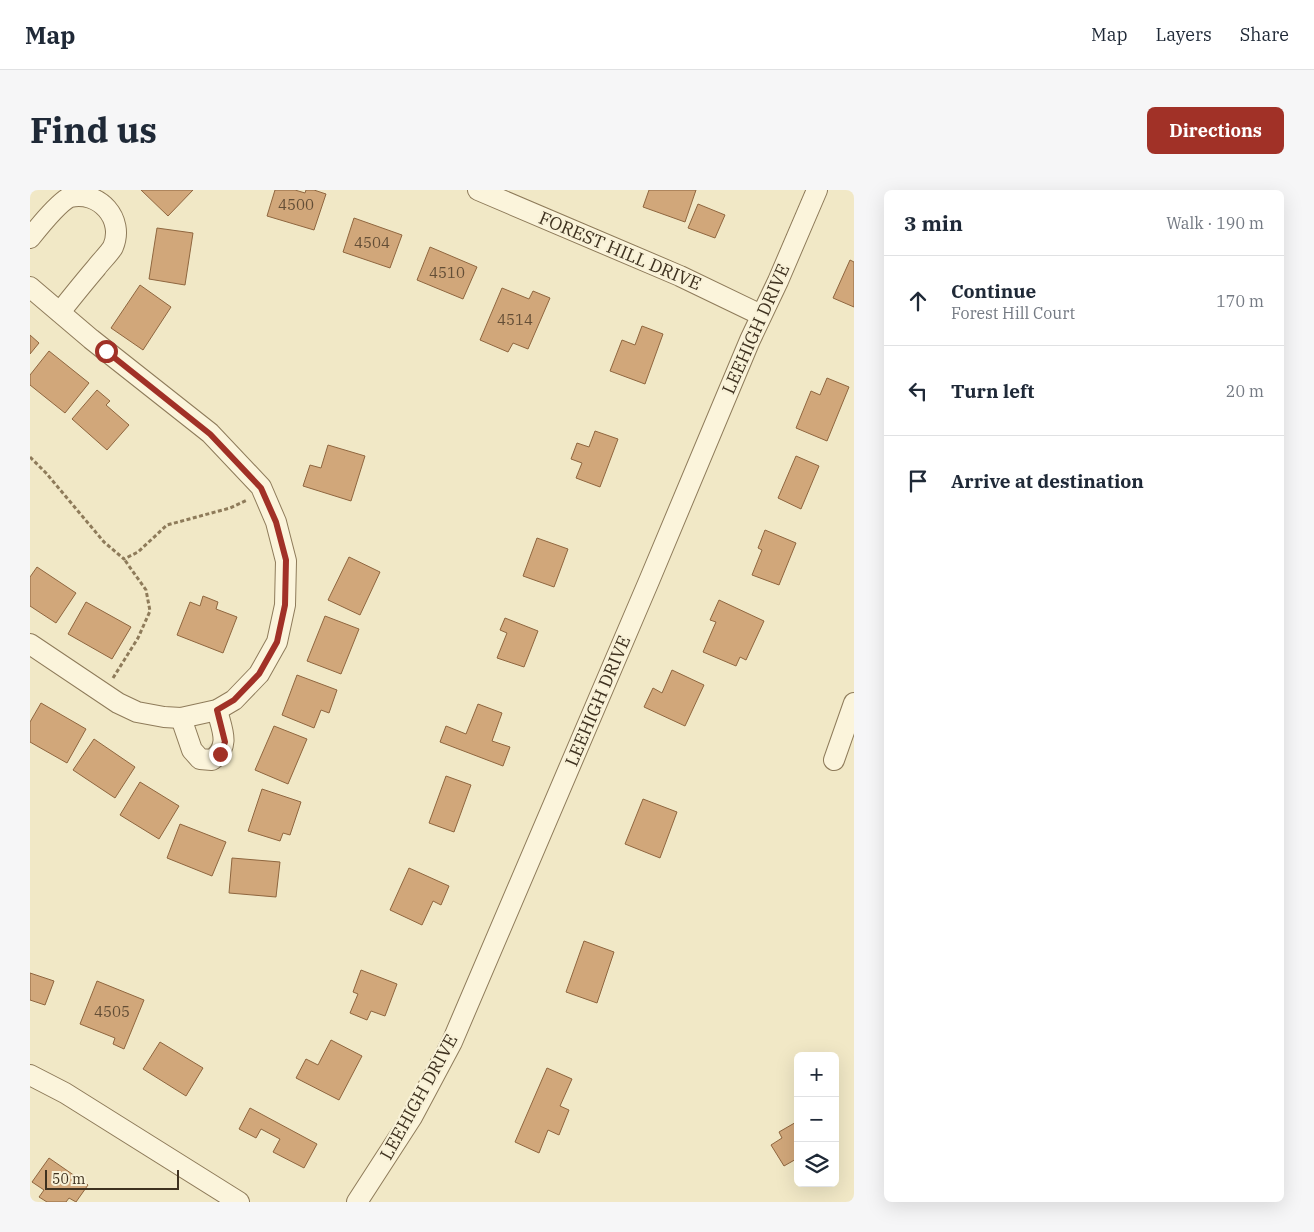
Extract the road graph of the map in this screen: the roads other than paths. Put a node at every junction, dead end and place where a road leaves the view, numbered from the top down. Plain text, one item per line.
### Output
1 (478, 190) edge
2 (817, 190) edge
3 (30, 238) edge
4 (30, 287) edge
5 (60, 312) junction
6 (761, 315) junction
7 (30, 644) edge
8 (854, 703) edge
9 (217, 710) junction
10 (181, 718) junction
11 (834, 760) dead end
12 (30, 1075) edge
13 (239, 1202) edge
14 (357, 1202) edge

1 - 6 street, FOREST HILL DRIVE
2 - 6 street, LEEHIGH DRIVE
3 - 5 street
4 - 5 street
5 - 9 street
6 - 14 street, LEEHIGH DRIVE
7 - 10 street
8 - 11 street
9 - 10 street
9 - 10 street
12 - 13 street

